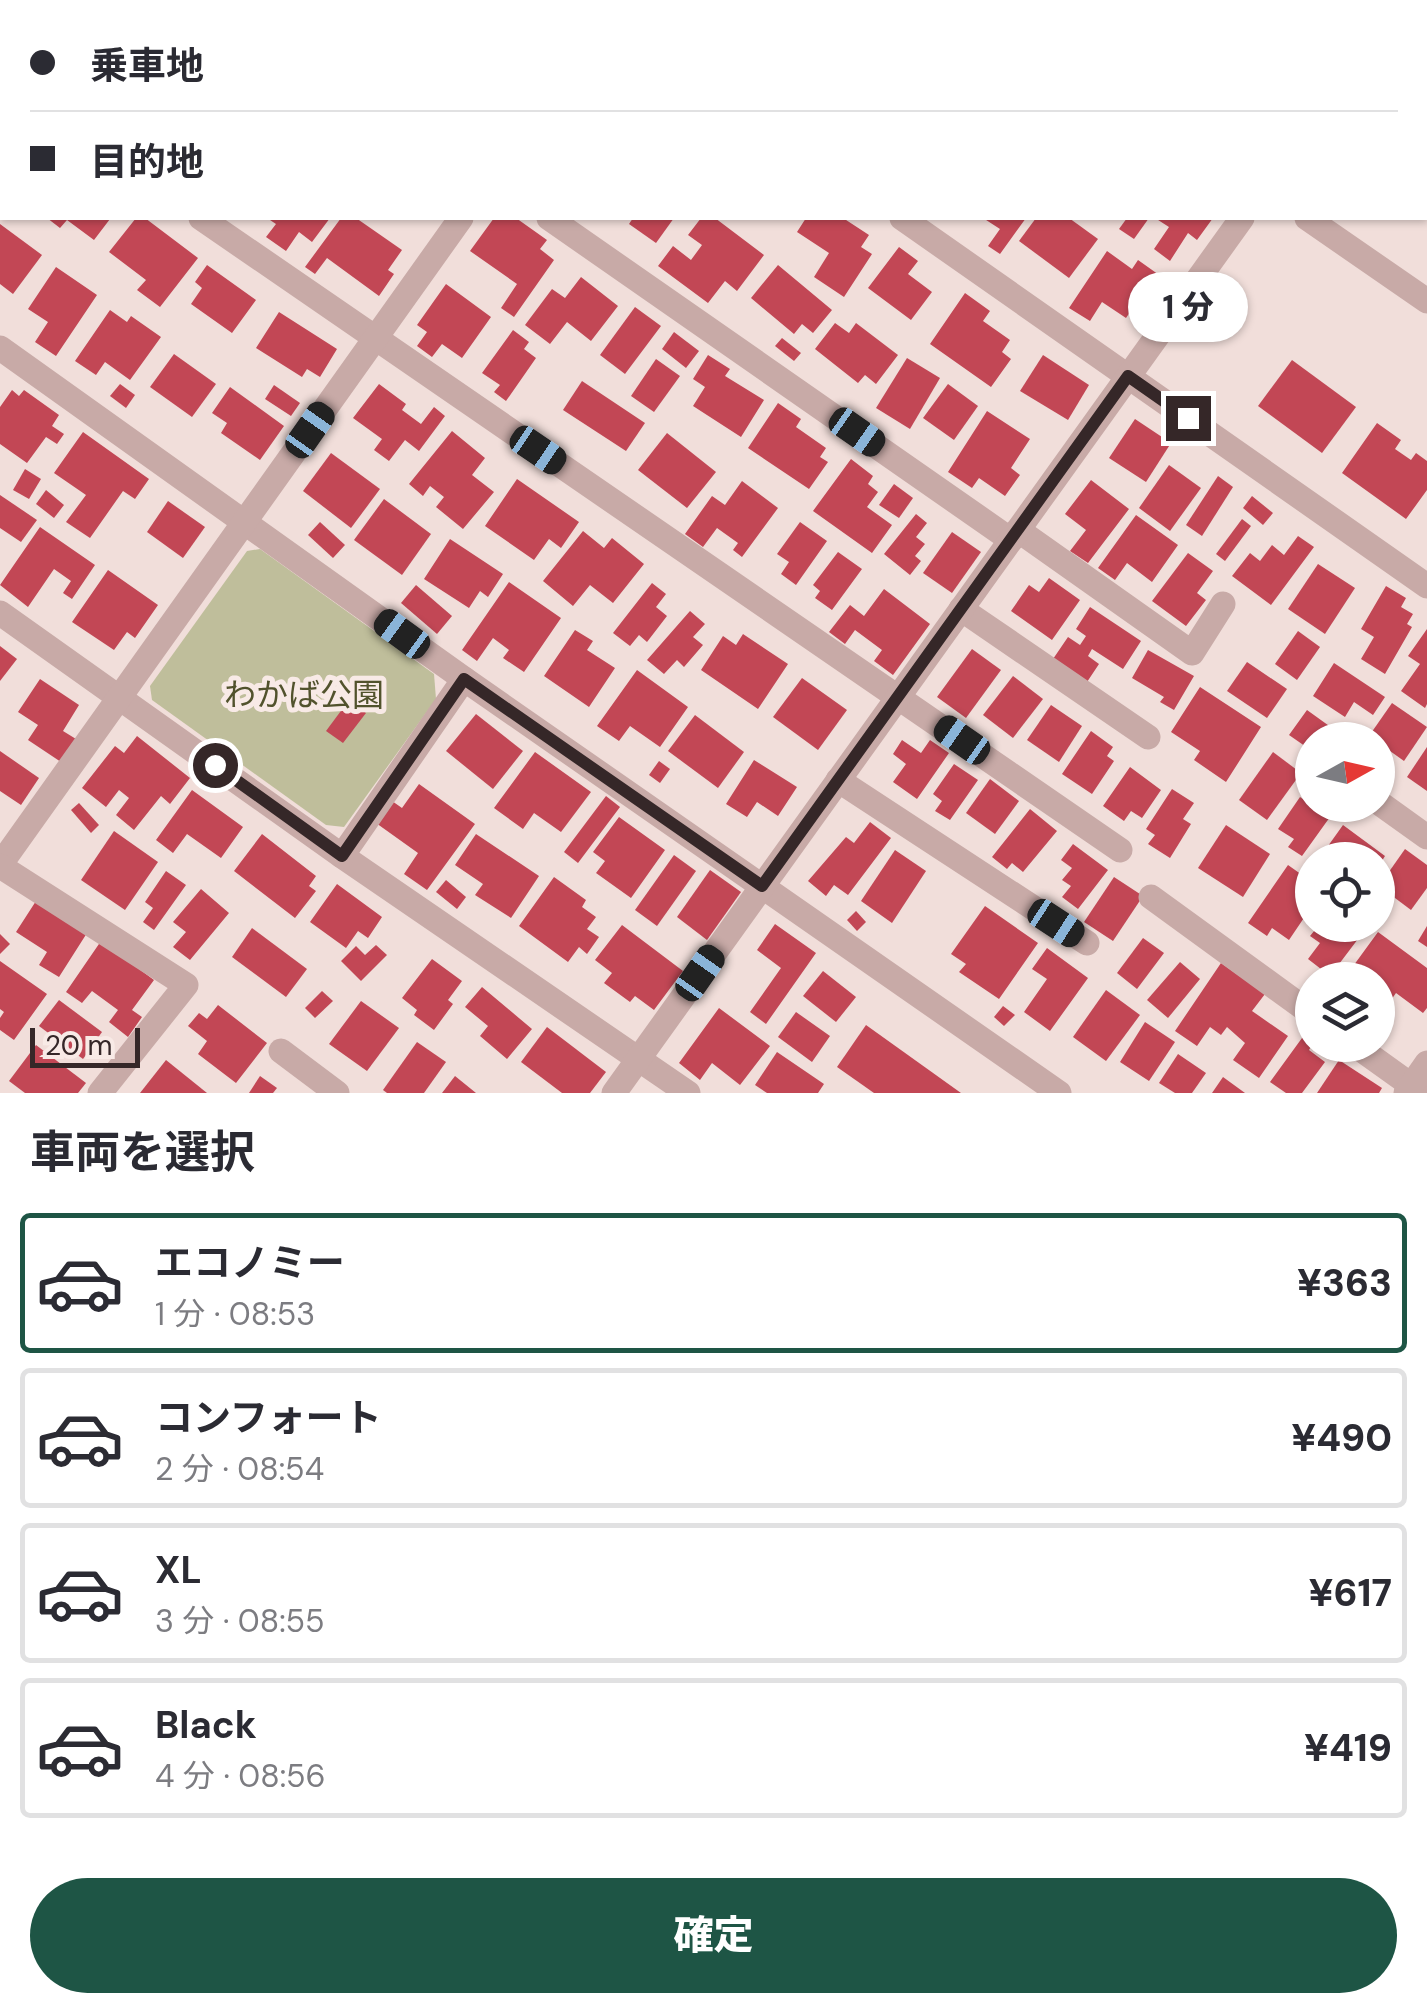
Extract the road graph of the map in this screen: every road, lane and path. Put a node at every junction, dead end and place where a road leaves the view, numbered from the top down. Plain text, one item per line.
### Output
1 (203, 220) edge
2 (460, 220) edge
3 (552, 220) edge
4 (905, 220) edge
5 (1241, 220) edge
6 (1310, 220) edge
7 (1427, 301) edge
8 (375, 339) junction
9 (0, 348) edge
10 (1128, 376) junction
11 (245, 521) junction
12 (1014, 535) junction
13 (1427, 586) edge
14 (1222, 604) dead end
15 (961, 609) junction
16 (0, 613) edge
17 (464, 679) junction
18 (898, 696) junction
19 (120, 697) junction
20 (1148, 737) dead end
21 (838, 780) junction
22 (1395, 814) edge
23 (1427, 837) edge
24 (1120, 850) dead end
25 (342, 856) junction
26 (0, 866) edge
27 (762, 886) junction
28 (1152, 897) dead end
29 (1087, 943) dead end
30 (1295, 1002) edge
31 (281, 1052) dead end
32 (639, 1059) junction
33 (1376, 1062) edge
34 (1427, 1063) edge
35 (1413, 1091) edge
36 (100, 1093) edge
37 (337, 1093) edge
38 (614, 1093) edge
39 (688, 1093) edge
40 (1059, 1093) edge

1 - 8 street
2 - 8 street
3 - 12 street
4 - 10 street
5 - 10 street
6 - 7 street
8 - 11 street
8 - 18 street
9 - 11 street
10 - 12 street
10 - 13 street
11 - 17 street
11 - 19 street
12 - 14 street
12 - 15 street
15 - 18 street
15 - 20 street
16 - 19 street
17 - 25 street
17 - 27 street
18 - 21 street
18 - 24 street
19 - 25 street
19 - 26 street
21 - 27 street
21 - 29 street
22 - 23 street
25 - 32 street
26 - 36 street
27 - 32 street
27 - 40 street
28 - 30 street
31 - 37 street
32 - 38 street
32 - 39 street
33 - 35 street
34 - 35 street

